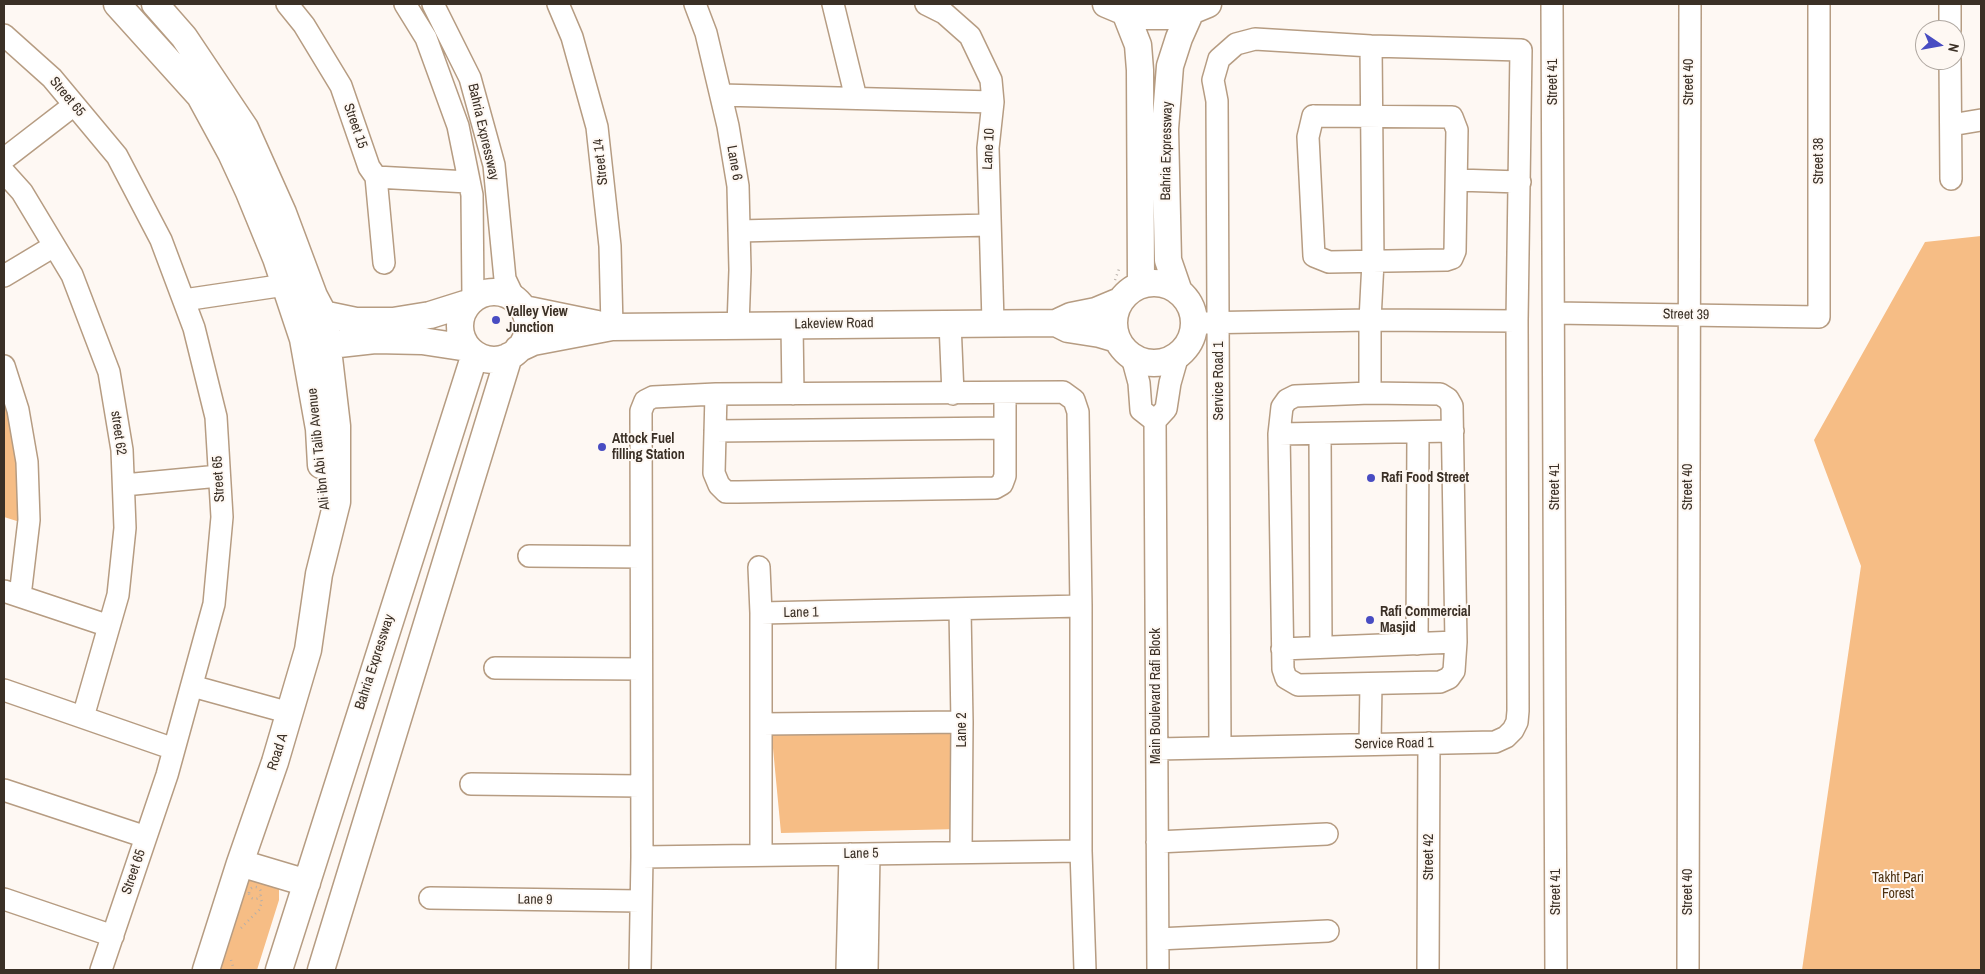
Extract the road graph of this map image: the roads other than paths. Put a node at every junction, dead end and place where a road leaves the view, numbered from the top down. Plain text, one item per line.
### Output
1 (116, 4) edge
2 (155, 4) edge
3 (286, 4) edge
4 (405, 4) edge
5 (433, 4) edge
6 (558, 4) edge
7 (695, 4) edge
8 (833, 4) edge
9 (926, 4) edge
10 (1552, 4) edge
11 (1690, 4) edge
12 (1819, 4) edge
13 (1950, 4) edge
14 (1116, 8) edge
15 (1200, 8) edge
16 (1950, 20) edge
17 (4, 35) edge
18 (1371, 46) junction
19 (1950, 70) edge
20 (721, 95) junction
21 (856, 98) junction
22 (993, 102) junction
23 (74, 105) junction
24 (1372, 116) junction
25 (1981, 120) edge
26 (1951, 125) junction
27 (4, 159) edge
28 (4, 172) edge
29 (376, 177) junction
30 (1951, 179) dead end
31 (1457, 180) junction
32 (468, 182) junction
33 (1520, 182) junction
34 (989, 225) junction
35 (739, 231) junction
36 (54, 246) junction
37 (1373, 262) junction
38 (384, 263) dead end
39 (4, 276) edge
40 (1141, 285) junction
41 (1179, 292) junction
42 (289, 296) junction
43 (184, 300) junction
44 (469, 301) junction
45 (1120, 301) junction
46 (519, 303) junction
47 (1554, 313) junction
48 (324, 315) junction
49 (1688, 316) junction
50 (1818, 318) joint
51 (1370, 320) junction
52 (1517, 321) junction
53 (992, 322) junction
54 (950, 323) junction
55 (1056, 323) junction
56 (1206, 323) junction
57 (792, 325) junction
58 (738, 326) junction
59 (612, 327) junction
60 (317, 346) junction
61 (1125, 348) junction
62 (471, 351) junction
63 (514, 353) junction
64 (1178, 355) junction
65 (4, 366) edge
66 (1370, 393) junction
67 (716, 394) junction
68 (793, 394) junction
69 (953, 394) junction
70 (1005, 394) junction
71 (1155, 421) junction
72 (1006, 428) junction
73 (715, 431) junction
74 (1453, 431) junction
75 (1418, 432) junction
76 (1279, 434) junction
77 (1320, 434) junction
78 (219, 476) junction
79 (124, 485) junction
80 (329, 528) joint
81 (529, 556) dead end
82 (641, 557) junction
83 (759, 568) dead end
84 (12, 594) edge
85 (1081, 606) junction
86 (960, 609) junction
87 (761, 613) junction
88 (109, 626) junction
89 (1456, 642) junction
90 (1417, 644) junction
91 (1321, 646) junction
92 (1282, 649) junction
93 (495, 668) dead end
94 (641, 669) junction
95 (1371, 684) junction
96 (192, 686) junction
97 (4, 690) edge
98 (290, 714) junction
99 (83, 717) junction
100 (962, 722) junction
101 (762, 724) junction
102 (1429, 743) junction
103 (1370, 744) junction
104 (1220, 747) junction
105 (174, 749) junction
106 (1157, 749) junction
107 (471, 784) dead end
108 (640, 786) junction
109 (4, 790) edge
110 (1327, 834) dead end
111 (146, 837) junction
112 (1157, 842) junction
113 (1081, 851) junction
114 (960, 852) junction
115 (760, 854) junction
116 (859, 854) junction
117 (642, 856) junction
118 (240, 862) junction
119 (307, 883) junction
120 (430, 898) dead end
121 (4, 899) edge
122 (640, 901) junction
123 (1328, 931) dead end
124 (113, 936) junction
125 (1158, 939) junction
126 (101, 970) edge
127 (206, 970) edge
128 (279, 970) edge
129 (321, 970) edge
130 (640, 970) edge
131 (847, 970) edge
132 (867, 970) edge
133 (1085, 970) edge
134 (1158, 970) edge
135 (1428, 970) edge
136 (1556, 970) edge
137 (1688, 970) edge

1 - 42 main road, Ali ibn Abi Talib Avenue
2 - 48 main road, Ali ibn Abi Talib Avenue
3 - 29 street, Street 15
4 - 32 street, Bahria Expressway
5 - 46 street, Bahria Expressway
6 - 59 street, Street 14
7 - 20 street, Lane 6
8 - 21 street
9 - 22 street, Lane 10
10 - 47 street, Street 41
11 - 49 street, Street 40
12 - 50 street, Street 38
13 - 16 street
14 - 15 main road
14 - 40 main road, Bahria Expressway
15 - 41 main road, Bahria Expressway
17 - 23 street, Street 65
18 - 24 street
18 - 33 street, Service Road 1
18 - 56 street, Service Road 1
19 - 26 street
20 - 21 street
20 - 35 street, Lane 6
21 - 22 street
22 - 34 street, Lane 10
23 - 27 street
23 - 43 street, Street 65
24 - 31 street
24 - 37 street
24 - 37 street
25 - 26 street
26 - 30 street
28 - 36 street, street 62
29 - 32 street
29 - 38 street, Street 15
31 - 33 street
31 - 37 street
32 - 44 street, Bahria Expressway
33 - 52 street, Service Road 1
34 - 35 street
34 - 53 street, Lane 10
35 - 58 street, Lane 6
36 - 39 street
36 - 79 street, street 62
37 - 51 street
40 - 41 main road
40 - 45 main road
41 - 56 main road
42 - 43 street
42 - 48 main road
42 - 60 main road, Ali ibn Abi Talib Avenue
43 - 78 street, Street 65
44 - 46 main road
44 - 48 main road
44 - 62 main road
45 - 55 main road
45 - 61 main road
46 - 59 main road
46 - 63 main road
47 - 49 street, Street 39
47 - 136 street, Street 41
48 - 60 main road, Ali ibn Abi Talib Avenue
49 - 50 street, Street 39
49 - 137 street, Street 40
51 - 52 street
51 - 56 street
51 - 66 street
52 - 102 street, Service Road 1
53 - 54 main road, Lakeview Road
53 - 55 main road, Lakeview Road
54 - 57 main road, Lakeview Road
54 - 69 street
55 - 61 main road
56 - 64 main road
56 - 104 street, Service Road 1
57 - 58 main road, Lakeview Road
57 - 68 street
58 - 59 main road, Lakeview Road
59 - 63 main road
60 - 62 main road
60 - 80 main road, Ali ibn Abi Talib Avenue
61 - 64 main road
61 - 71 street
62 - 63 main road
62 - 119 main road, Bahria Expressway
63 - 129 main road
64 - 71 street
65 - 84 street
66 - 74 street
66 - 76 street
67 - 68 street
67 - 73 street
67 - 82 street
68 - 69 street
69 - 70 street
70 - 72 street
70 - 85 street
71 - 106 street, Main Boulevard Rafi Block
72 - 73 street
72 - 73 street
74 - 75 street
74 - 89 street
75 - 77 street
75 - 90 street
76 - 77 street
76 - 92 street
77 - 91 street
78 - 79 street
78 - 96 street, Street 65
79 - 88 street, street 62
80 - 98 main road, Road A
81 - 82 street
82 - 94 street
83 - 87 street
84 - 88 street
85 - 86 street, Lane 1
85 - 113 street
86 - 87 street, Lane 1
86 - 100 street, Lane 2
87 - 101 street
88 - 99 street, street 62
89 - 90 street
89 - 95 street
90 - 91 street
91 - 92 street
92 - 95 street
93 - 94 street
94 - 108 street
95 - 103 street
96 - 98 street
96 - 105 street, Street 65
97 - 99 street
98 - 118 main road, Road A
99 - 105 street
100 - 101 street
100 - 114 street, Lane 2
101 - 115 street
102 - 103 street, Service Road 1
102 - 135 street, Street 42
103 - 104 street, Service Road 1
104 - 106 street, Service Road 1
105 - 111 street, Street 65
106 - 112 street, Main Boulevard Rafi Block
107 - 108 street
108 - 117 street
109 - 111 street
110 - 112 street
111 - 124 street, Street 65
112 - 125 street, Main Boulevard Rafi Block
113 - 114 street, Lane 5
113 - 133 street
114 - 116 street, Lane 5
115 - 116 street, Lane 5
115 - 117 street, Lane 5
116 - 131 street
116 - 132 street
117 - 122 street
118 - 119 main road
118 - 127 main road, Road A
119 - 128 main road, Bahria Expressway
120 - 122 street, Lane 9
121 - 124 street
122 - 130 street
123 - 125 street
124 - 126 street, Street 65
125 - 134 street, Main Boulevard Rafi Block

